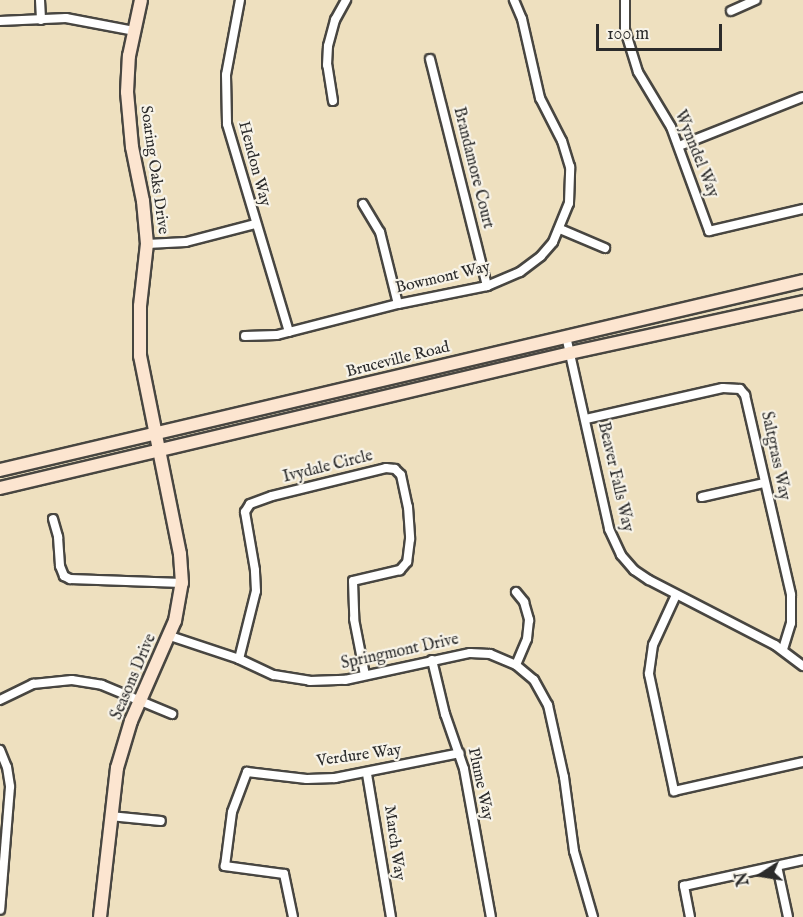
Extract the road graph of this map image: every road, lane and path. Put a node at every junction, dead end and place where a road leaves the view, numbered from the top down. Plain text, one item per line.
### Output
1 (40, 0) edge
2 (141, 0) edge
3 (240, 0) edge
4 (346, 0) edge
5 (514, 0) edge
6 (625, 0) edge
7 (756, 0) edge
8 (731, 11) dead end
9 (41, 20) junction
10 (0, 21) edge
11 (134, 31) junction
12 (430, 58) dead end
13 (803, 97) edge
14 (333, 102) dead end
15 (680, 146) junction
16 (363, 204) dead end
17 (803, 209) edge
18 (255, 224) junction
19 (560, 229) junction
20 (147, 244) junction
21 (605, 248) dead end
22 (803, 281) edge
23 (487, 286) junction
24 (803, 302) edge
25 (398, 304) junction
26 (289, 332) junction
27 (245, 336) dead end
28 (566, 336) junction
29 (570, 353) junction
30 (586, 419) junction
31 (154, 436) junction
32 (159, 451) junction
33 (0, 471) edge
34 (764, 483) junction
35 (0, 488) edge
36 (702, 497) dead end
37 (53, 519) dead end
38 (182, 583) junction
39 (516, 592) dead end
40 (676, 595) junction
41 (170, 636) junction
42 (783, 650) junction
43 (239, 659) junction
44 (432, 660) junction
45 (516, 665) junction
46 (803, 666) edge
47 (365, 675) junction
48 (0, 700) edge
49 (140, 701) junction
50 (172, 714) dead end
51 (0, 750) edge
52 (460, 753) junction
53 (803, 762) edge
54 (367, 774) junction
55 (110, 816) junction
56 (160, 821) dead end
57 (803, 860) edge
58 (777, 866) junction
59 (0, 910) edge
60 (100, 917) edge
61 (293, 917) edge
62 (391, 917) edge
63 (491, 917) edge
64 (593, 917) edge
65 (690, 917) edge
66 (788, 917) edge

1 - 9 street
2 - 11 main road, Soaring Oaks Drive
3 - 18 street, Hendon Way
4 - 14 street
5 - 19 street, Bowmont Way
6 - 15 street, Wynndel Way
7 - 8 street
9 - 10 street
9 - 11 street
11 - 20 main road, Soaring Oaks Drive
12 - 23 street, Brandamore Court
13 - 15 street
15 - 17 street, Wynndel Way
16 - 25 street
18 - 20 street
18 - 26 street, Hendon Way
19 - 21 street
19 - 23 street, Bowmont Way
20 - 31 main road, Soaring Oaks Drive
22 - 28 main road, Bruceville Road
23 - 25 street, Bowmont Way
24 - 29 main road, Bruceville Road
25 - 26 street, Bowmont Way
26 - 27 street, Bowmont Way
28 - 29 street, Beaver Falls Way
28 - 31 main road, Bruceville Road
29 - 30 street, Beaver Falls Way
29 - 32 main road, Bruceville Road
30 - 34 street, Saltgrass Way
30 - 40 street, Beaver Falls Way
31 - 32 main road, Soaring Oaks Drive
31 - 33 main road, Bruceville Road
32 - 35 main road, Bruceville Road
32 - 38 main road, Seasons Drive
34 - 36 street
34 - 42 street, Saltgrass Way
37 - 38 street
38 - 41 main road, Seasons Drive
39 - 45 street
40 - 42 street, Beaver Falls Way
40 - 53 street
41 - 43 street, Springmont Drive
41 - 49 main road, Seasons Drive
42 - 46 street, Beaver Falls Way
43 - 47 street, Springmont Drive
43 - 47 street, Ivydale Circle
44 - 45 street, Springmont Drive
44 - 47 street, Springmont Drive
44 - 52 street, Plume Way
45 - 64 street, Springmont Drive
48 - 49 street
49 - 50 street
49 - 55 main road, Seasons Drive
51 - 59 street
52 - 54 street, Verdure Way
52 - 63 street, Plume Way
54 - 61 street, Verdure Way
54 - 62 street, March Way
55 - 56 street
55 - 60 main road, Seasons Drive
57 - 58 street
58 - 65 street
58 - 66 street

